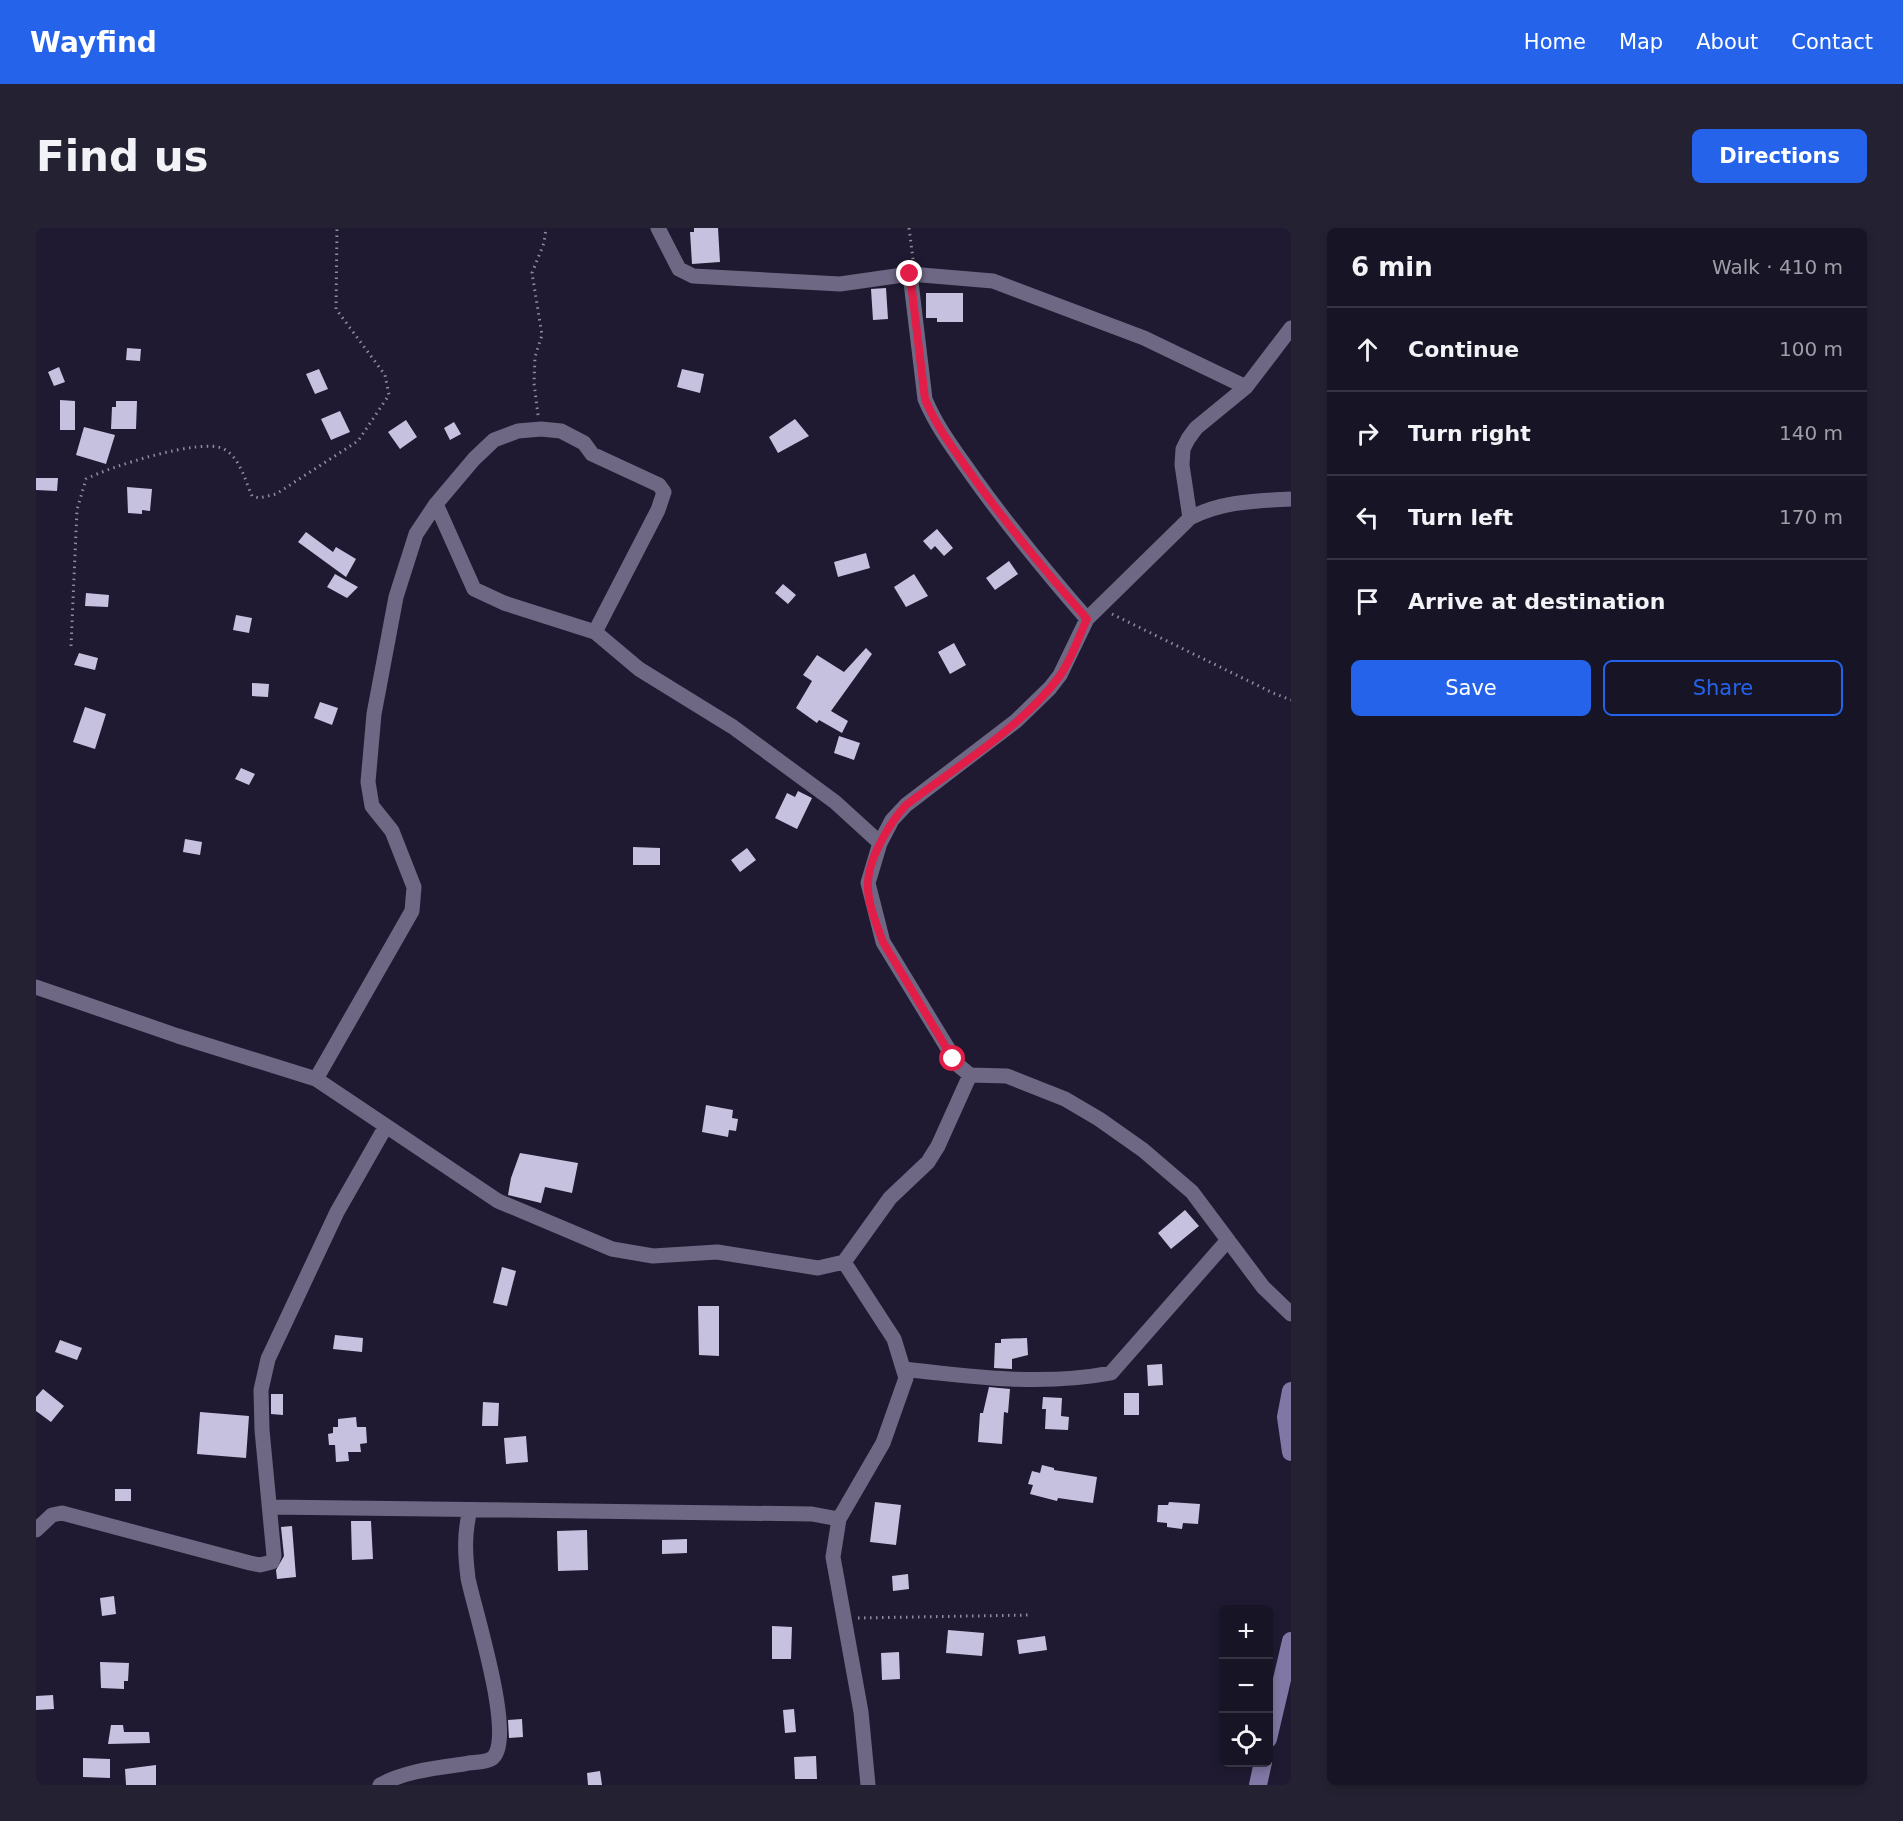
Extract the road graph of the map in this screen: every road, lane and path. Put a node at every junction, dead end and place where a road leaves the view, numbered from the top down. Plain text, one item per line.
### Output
1 (337, 228) edge
2 (546, 228) edge
3 (658, 228) edge
4 (909, 228) edge
5 (912, 274) junction
6 (1291, 328) edge
7 (1246, 387) junction
8 (541, 429) junction
9 (1291, 499) edge
10 (436, 504) junction
11 (1190, 518) junction
12 (1099, 607) junction
13 (1087, 619) junction
14 (595, 632) junction
15 (71, 646) dead end
16 (1291, 700) edge
17 (880, 843) junction
18 (36, 987) edge
19 (970, 1075) junction
20 (316, 1080) junction
21 (386, 1126) junction
22 (1228, 1240) junction
23 (844, 1262) junction
24 (1291, 1314) edge
25 (904, 1368) junction
26 (1291, 1391) edge
27 (1291, 1452) edge
28 (270, 1507) junction
29 (470, 1510) junction
30 (839, 1520) junction
31 (36, 1530) edge
32 (1030, 1615) dead end
33 (844, 1618) junction
34 (1291, 1641) edge
35 (1273, 1721) edge
36 (1262, 1767) edge
37 (380, 1785) edge
38 (868, 1785) edge
39 (1258, 1785) edge

1 - 15 path
2 - 8 path
3 - 5 street
4 - 5 path
5 - 7 street
5 - 13 street
6 - 7 street
7 - 11 street
8 - 10 street
8 - 14 street
9 - 11 street
10 - 14 street
10 - 20 street
11 - 12 street
12 - 13 street
12 - 16 path
13 - 17 street
14 - 17 street
17 - 19 street
18 - 20 street
19 - 22 street
19 - 23 street
20 - 21 street
21 - 23 street
21 - 28 street
22 - 24 street
22 - 25 street
23 - 25 street
25 - 30 street
26 - 27 main road
28 - 29 street
28 - 31 street
29 - 30 street
29 - 37 street
30 - 33 street
32 - 33 path
33 - 38 street
34 - 35 main road
36 - 39 main road

